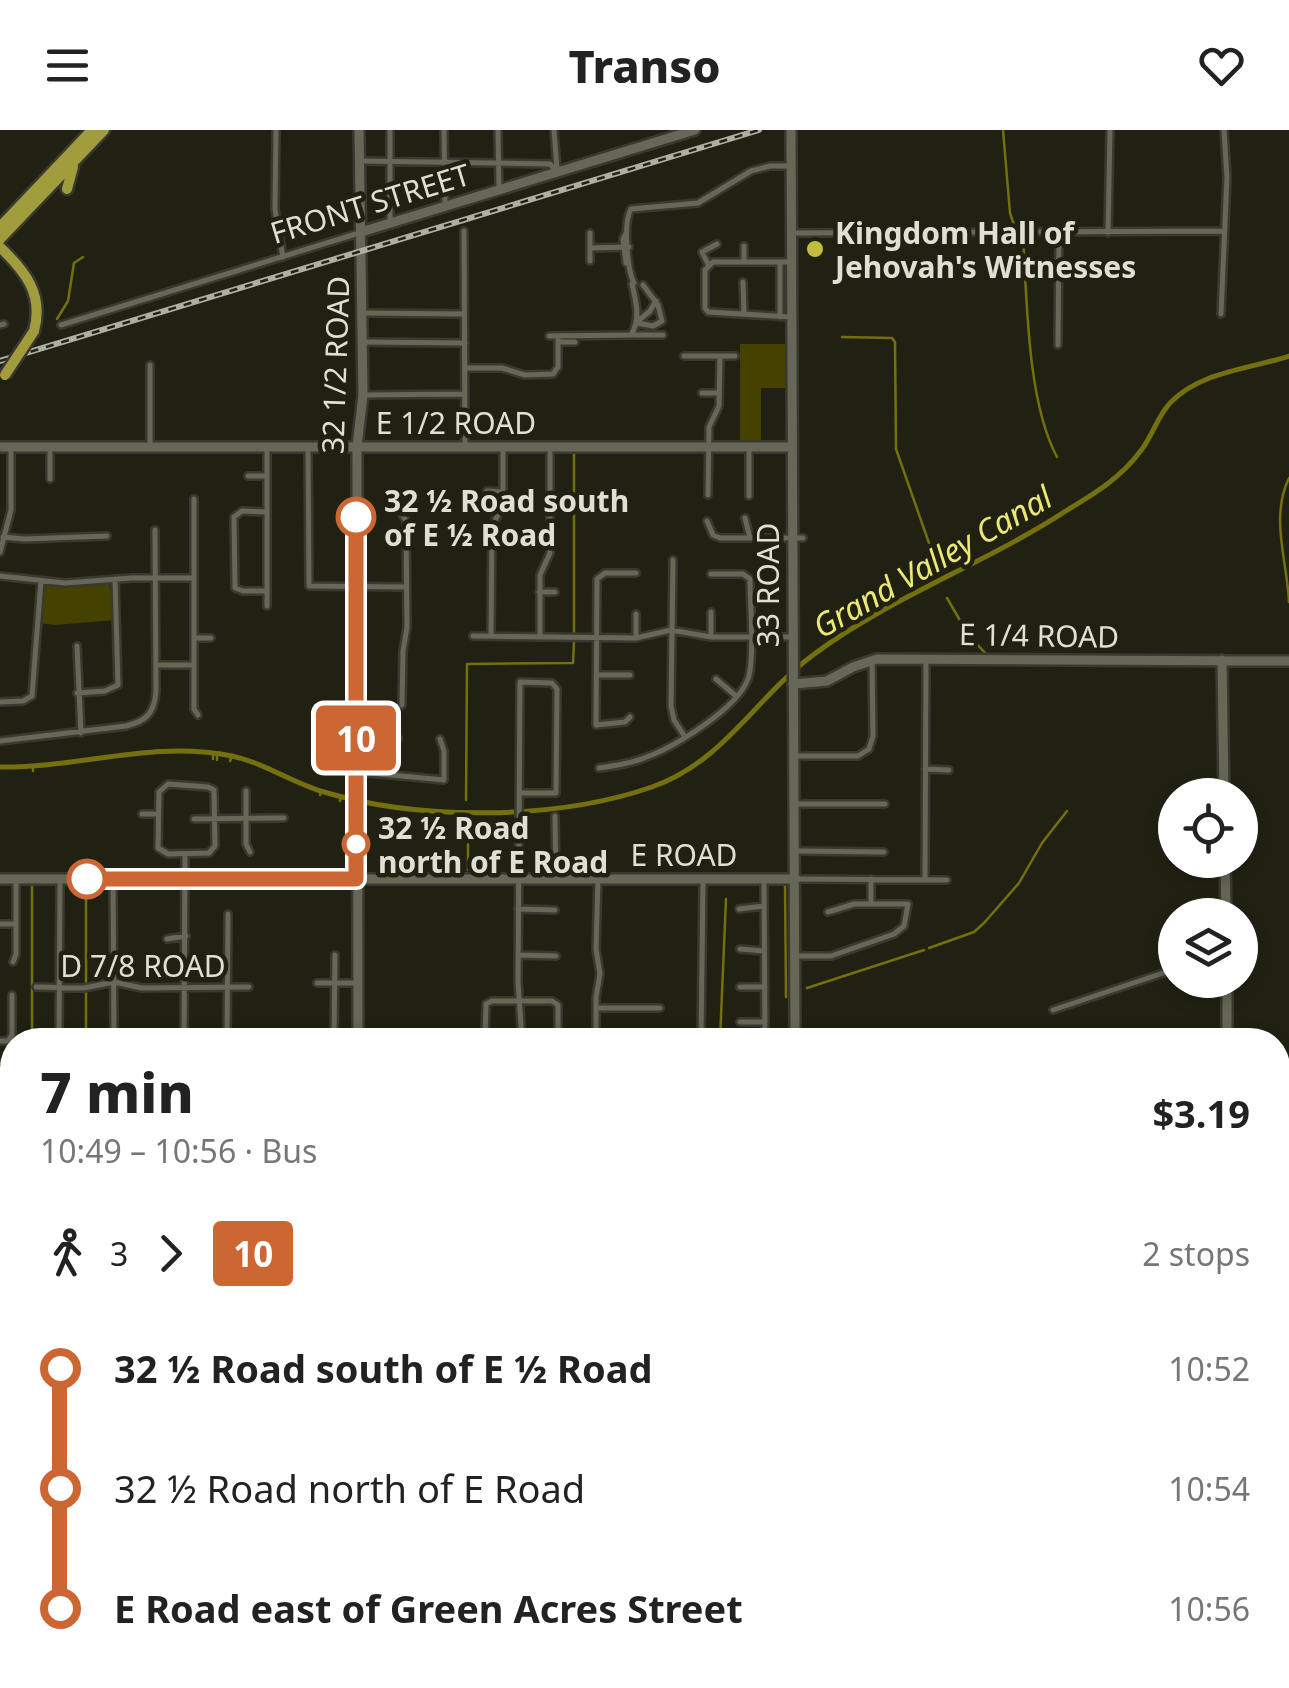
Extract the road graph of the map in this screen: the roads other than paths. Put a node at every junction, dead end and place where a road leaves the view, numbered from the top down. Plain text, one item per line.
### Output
1 (92, 130) edge
2 (104, 130) edge
3 (276, 130) edge
4 (359, 130) edge
5 (390, 130) edge
6 (444, 130) edge
7 (498, 130) edge
8 (554, 130) edge
9 (695, 130) edge
10 (791, 130) edge
11 (1110, 130) edge
12 (1224, 130) edge
13 (90, 144) junction
14 (360, 161) junction
15 (390, 161) junction
16 (443, 162) junction
17 (498, 164) junction
18 (791, 166) junction
19 (558, 172) junction
20 (55, 176) junction
21 (66, 189) junction
22 (499, 189) junction
23 (47, 190) junction
24 (445, 206) junction
25 (24, 213) junction
26 (390, 223) junction
27 (2, 224) edge
28 (464, 231) dead end
29 (1222, 231) junction
30 (361, 232) junction
31 (590, 233) dead end
32 (790, 233) junction
33 (1108, 233) junction
34 (1059, 234) junction
35 (0, 240) edge
36 (717, 244) dead end
37 (744, 246) dead end
38 (0, 247) edge
39 (626, 247) junction
40 (590, 248) junction
41 (283, 257) junction
42 (0, 258) edge
43 (590, 260) dead end
44 (744, 262) junction
45 (785, 262) junction
46 (710, 263) junction
47 (18, 264) junction
48 (744, 282) dead end
49 (644, 285) dead end
50 (656, 301) junction
51 (363, 313) junction
52 (464, 314) junction
53 (744, 314) junction
54 (1221, 314) dead end
55 (786, 317) junction
56 (637, 322) junction
57 (61, 325) dead end
58 (633, 334) junction
59 (549, 336) dead end
60 (663, 336) dead end
61 (363, 342) junction
62 (465, 342) junction
63 (575, 342) dead end
64 (1058, 345) dead end
65 (684, 356) dead end
66 (720, 356) junction
67 (735, 356) dead end
68 (150, 365) dead end
69 (465, 368) junction
70 (3, 379) edge
71 (720, 393) junction
72 (465, 394) junction
73 (702, 394) dead end
74 (363, 395) junction
75 (6, 446) edge
76 (50, 446) junction
77 (150, 446) junction
78 (267, 446) junction
79 (356, 446) junction
80 (308, 447) junction
81 (465, 447) junction
82 (503, 447) junction
83 (550, 447) junction
84 (708, 447) junction
85 (749, 447) junction
86 (791, 447) junction
87 (248, 476) dead end
88 (267, 476) junction
89 (50, 479) dead end
90 (486, 491) dead end
91 (503, 492) junction
92 (708, 494) dead end
93 (749, 496) dead end
94 (194, 499) dead end
95 (400, 510) dead end
96 (267, 512) junction
97 (745, 518) dead end
98 (706, 521) dead end
99 (155, 530) dead end
100 (3, 536) junction
101 (107, 536) dead end
102 (750, 538) junction
103 (798, 538) junction
104 (550, 540) junction
105 (492, 541) junction
106 (0, 552) edge
107 (673, 560) dead end
108 (636, 574) dead end
109 (711, 574) dead end
110 (0, 576) edge
111 (154, 578) junction
112 (194, 578) junction
113 (115, 579) junction
114 (41, 581) junction
115 (356, 587) junction
116 (406, 587) junction
117 (267, 591) junction
118 (540, 592) junction
119 (555, 592) dead end
120 (267, 606) dead end
121 (711, 612) dead end
122 (636, 614) dead end
123 (674, 630) junction
124 (474, 636) dead end
125 (491, 636) junction
126 (540, 636) junction
127 (194, 638) junction
128 (211, 638) dead end
129 (597, 638) junction
130 (636, 638) junction
131 (711, 638) junction
132 (750, 638) junction
133 (792, 638) junction
134 (77, 646) dead end
135 (926, 659) junction
136 (872, 660) junction
137 (1222, 660) junction
138 (1289, 661) edge
139 (156, 665) junction
140 (194, 665) junction
141 (597, 675) junction
142 (630, 675) dead end
143 (716, 679) dead end
144 (793, 681) junction
145 (77, 692) junction
146 (736, 696) junction
147 (0, 702) edge
148 (402, 706) dead end
149 (198, 716) dead end
150 (630, 717) dead end
151 (81, 732) junction
152 (685, 737) junction
153 (398, 738) dead end
154 (440, 739) dead end
155 (0, 740) edge
156 (796, 756) junction
157 (599, 768) dead end
158 (925, 770) junction
159 (948, 770) dead end
160 (356, 772) junction
161 (392, 774) junction
162 (1224, 778) edge
163 (246, 791) dead end
164 (519, 792) junction
165 (796, 804) junction
166 (885, 804) dead end
167 (142, 814) dead end
168 (158, 814) junction
169 (555, 816) dead end
170 (194, 818) dead end
171 (214, 818) junction
172 (246, 818) junction
173 (284, 818) dead end
174 (796, 851) junction
175 (250, 852) dead end
176 (884, 852) dead end
177 (185, 854) junction
178 (113, 878) junction
179 (556, 878) junction
180 (598, 878) junction
181 (0, 879) edge
182 (16, 879) junction
183 (60, 879) junction
184 (186, 879) junction
185 (356, 879) junction
186 (518, 879) junction
187 (764, 879) junction
188 (796, 879) junction
189 (871, 879) junction
190 (703, 880) junction
191 (925, 880) junction
192 (947, 880) dead end
193 (871, 904) junction
194 (764, 906) junction
195 (518, 909) junction
196 (739, 909) dead end
197 (554, 910) dead end
198 (828, 912) dead end
199 (228, 914) dead end
200 (0, 924) edge
201 (16, 924) junction
202 (186, 936) junction
203 (166, 939) dead end
204 (740, 948) dead end
205 (764, 952) junction
206 (334, 955) dead end
207 (518, 955) junction
208 (556, 956) dead end
209 (795, 956) junction
210 (12, 962) dead end
211 (1158, 975) edge
212 (114, 982) junction
213 (317, 983) dead end
214 (334, 983) junction
215 (358, 983) junction
216 (36, 987) dead end
217 (227, 987) junction
218 (740, 987) dead end
219 (764, 987) junction
220 (59, 988) junction
221 (185, 988) junction
222 (250, 988) dead end
223 (12, 995) dead end
224 (1227, 998) edge
225 (522, 1002) junction
226 (596, 1008) junction
227 (660, 1008) dead end
228 (1053, 1010) dead end
229 (740, 1022) dead end
230 (764, 1022) junction
231 (12, 1028) edge
232 (59, 1028) edge
233 (114, 1028) edge
234 (184, 1028) edge
235 (227, 1028) edge
236 (334, 1028) edge
237 (358, 1028) edge
238 (485, 1028) edge
239 (522, 1028) edge
240 (558, 1028) edge
241 (596, 1028) edge
242 (701, 1028) edge
243 (764, 1028) edge
244 (795, 1028) edge
245 (1227, 1028) edge

1 - 20 main road
2 - 13 main road
3 - 41 street
4 - 14 street, 32 1/2 ROAD
5 - 15 street
6 - 16 street
7 - 17 street
8 - 19 street
9 - 19 street, FRONT STREET
10 - 18 street, 33 ROAD
11 - 33 street
12 - 29 street
13 - 20 main road
13 - 21 main road
14 - 15 street
14 - 30 street, 32 1/2 ROAD
15 - 16 street
15 - 26 street
16 - 17 street
16 - 24 street
17 - 19 street
17 - 22 street
18 - 32 street, 33 ROAD
18 - 39 street
19 - 22 street, FRONT STREET
20 - 21 main road
20 - 23 main road
20 - 27 main road
21 - 23 main road
22 - 24 street, FRONT STREET
23 - 25 main road
24 - 26 street, FRONT STREET
25 - 35 main road
25 - 47 main road
26 - 30 street, FRONT STREET
28 - 52 street
29 - 33 street
29 - 54 street
30 - 41 street, FRONT STREET
30 - 51 street, 32 1/2 ROAD
31 - 40 street
32 - 34 street
32 - 45 street, 33 ROAD
33 - 34 street
34 - 64 street
36 - 46 street
37 - 44 street
38 - 47 main road
39 - 40 street
39 - 56 street
40 - 43 street
41 - 57 street, FRONT STREET
42 - 47 main road
44 - 45 street
44 - 46 street
45 - 55 street, 33 ROAD
46 - 53 street
47 - 70 main road, bridge
48 - 53 street
49 - 50 street
50 - 56 street
50 - 56 street
51 - 52 street
51 - 61 street, 32 1/2 ROAD
52 - 62 street
53 - 55 street
55 - 86 street, 33 ROAD
56 - 58 street
58 - 59 street
58 - 60 street
61 - 62 street
61 - 74 street, 32 1/2 ROAD
62 - 69 street
63 - 69 street
65 - 66 street
66 - 67 street
66 - 71 street
68 - 77 street
69 - 72 street
71 - 73 street
71 - 84 street
72 - 74 street
72 - 81 street
74 - 79 street, 32 1/2 ROAD
75 - 76 street, E 1/2 ROAD
75 - 100 street
76 - 77 street, E 1/2 ROAD
76 - 89 street
77 - 78 street, E 1/2 ROAD
78 - 80 street, E 1/2 ROAD
78 - 88 street
79 - 80 street, E 1/2 ROAD
79 - 81 street, E 1/2 ROAD
79 - 115 street, 32 1/2 ROAD
80 - 115 street
81 - 82 street, E 1/2 ROAD
82 - 83 street, E 1/2 ROAD
82 - 91 street
83 - 84 street, E 1/2 ROAD
83 - 104 street
84 - 85 street, E 1/2 ROAD
84 - 92 street
85 - 86 street, E 1/2 ROAD
85 - 93 street
86 - 103 street, 33 ROAD
87 - 88 street
88 - 96 street
90 - 91 street
91 - 105 street
94 - 112 street
95 - 116 street
96 - 117 street
96 - 117 street
97 - 102 street
98 - 102 street
99 - 111 street
100 - 101 street
100 - 106 street
102 - 103 street
103 - 133 street, 33 ROAD
104 - 105 street
104 - 118 street
105 - 125 street
107 - 123 street
108 - 129 street
109 - 132 street
110 - 114 street
111 - 112 street
111 - 113 street
111 - 139 street
112 - 127 street
113 - 114 street
113 - 145 street
114 - 147 street
115 - 116 street
115 - 160 street, 32 1/2 ROAD
116 - 148 street
117 - 120 street
118 - 119 street
118 - 126 street
121 - 131 street
122 - 130 street
123 - 130 street
123 - 131 street
123 - 152 street
124 - 125 street
125 - 126 street
126 - 129 street
127 - 128 street
127 - 140 street
129 - 130 street
129 - 141 street
131 - 132 street
132 - 133 street
132 - 146 street
133 - 144 street, 33 ROAD
134 - 145 street
135 - 136 street, E 1/4 ROAD
135 - 137 street, E 1/4 ROAD
135 - 158 street
136 - 144 street, E 1/4 ROAD
136 - 156 street
137 - 138 street, E 1/4 ROAD
137 - 162 street
139 - 140 street
139 - 151 street
140 - 149 street
141 - 142 street
141 - 150 street
143 - 146 street
144 - 156 street, 33 ROAD
145 - 151 street
146 - 152 street
151 - 155 street
152 - 157 street
153 - 161 street
154 - 161 street
156 - 165 street, 33 ROAD
158 - 159 street
158 - 191 street
160 - 161 street
160 - 185 street, 32 1/2 ROAD
163 - 172 street
164 - 164 street
164 - 186 street
165 - 166 street
165 - 174 street, 33 ROAD
167 - 168 street
168 - 171 street
168 - 177 street
169 - 179 street
170 - 171 street
171 - 172 street
171 - 177 street
172 - 173 street
172 - 175 street
174 - 176 street
174 - 188 street, 33 ROAD
177 - 184 street
178 - 183 street, E ROAD
178 - 184 street, E ROAD
178 - 212 street
179 - 180 street, E ROAD
179 - 186 street, E ROAD
180 - 190 street, E ROAD
180 - 226 street
181 - 182 street, E ROAD
182 - 183 street, E ROAD
182 - 201 street
183 - 220 street
184 - 185 street, E ROAD
184 - 202 street
185 - 186 street, E ROAD
185 - 215 street, 32 1/2 ROAD
186 - 195 street
187 - 188 street, E ROAD
187 - 190 street, E ROAD
187 - 194 street
188 - 189 street, E ROAD
188 - 209 street, 33 ROAD
189 - 191 street, E ROAD
189 - 193 street
190 - 242 street
191 - 192 street, E ROAD
193 - 198 street
193 - 209 street
194 - 196 street
194 - 205 street
195 - 197 street
195 - 207 street
199 - 217 street
200 - 201 street
201 - 210 street
202 - 203 street
202 - 221 street
204 - 205 street
205 - 219 street
206 - 214 street
207 - 208 street
207 - 225 street
209 - 244 street, 33 ROAD
211 - 228 street
212 - 220 street, D 7/8 ROAD
212 - 221 street, D 7/8 ROAD
212 - 233 street
213 - 214 street
214 - 215 street
214 - 236 street
215 - 237 street, 32 1/2 ROAD
216 - 220 street, D 7/8 ROAD
217 - 221 street, D 7/8 ROAD
217 - 222 street, D 7/8 ROAD
217 - 235 street
218 - 219 street
219 - 230 street
220 - 232 street
221 - 234 street
223 - 231 street
224 - 245 street
225 - 238 street
225 - 239 street
225 - 240 street
226 - 227 street
226 - 241 street
229 - 230 street
230 - 243 street

